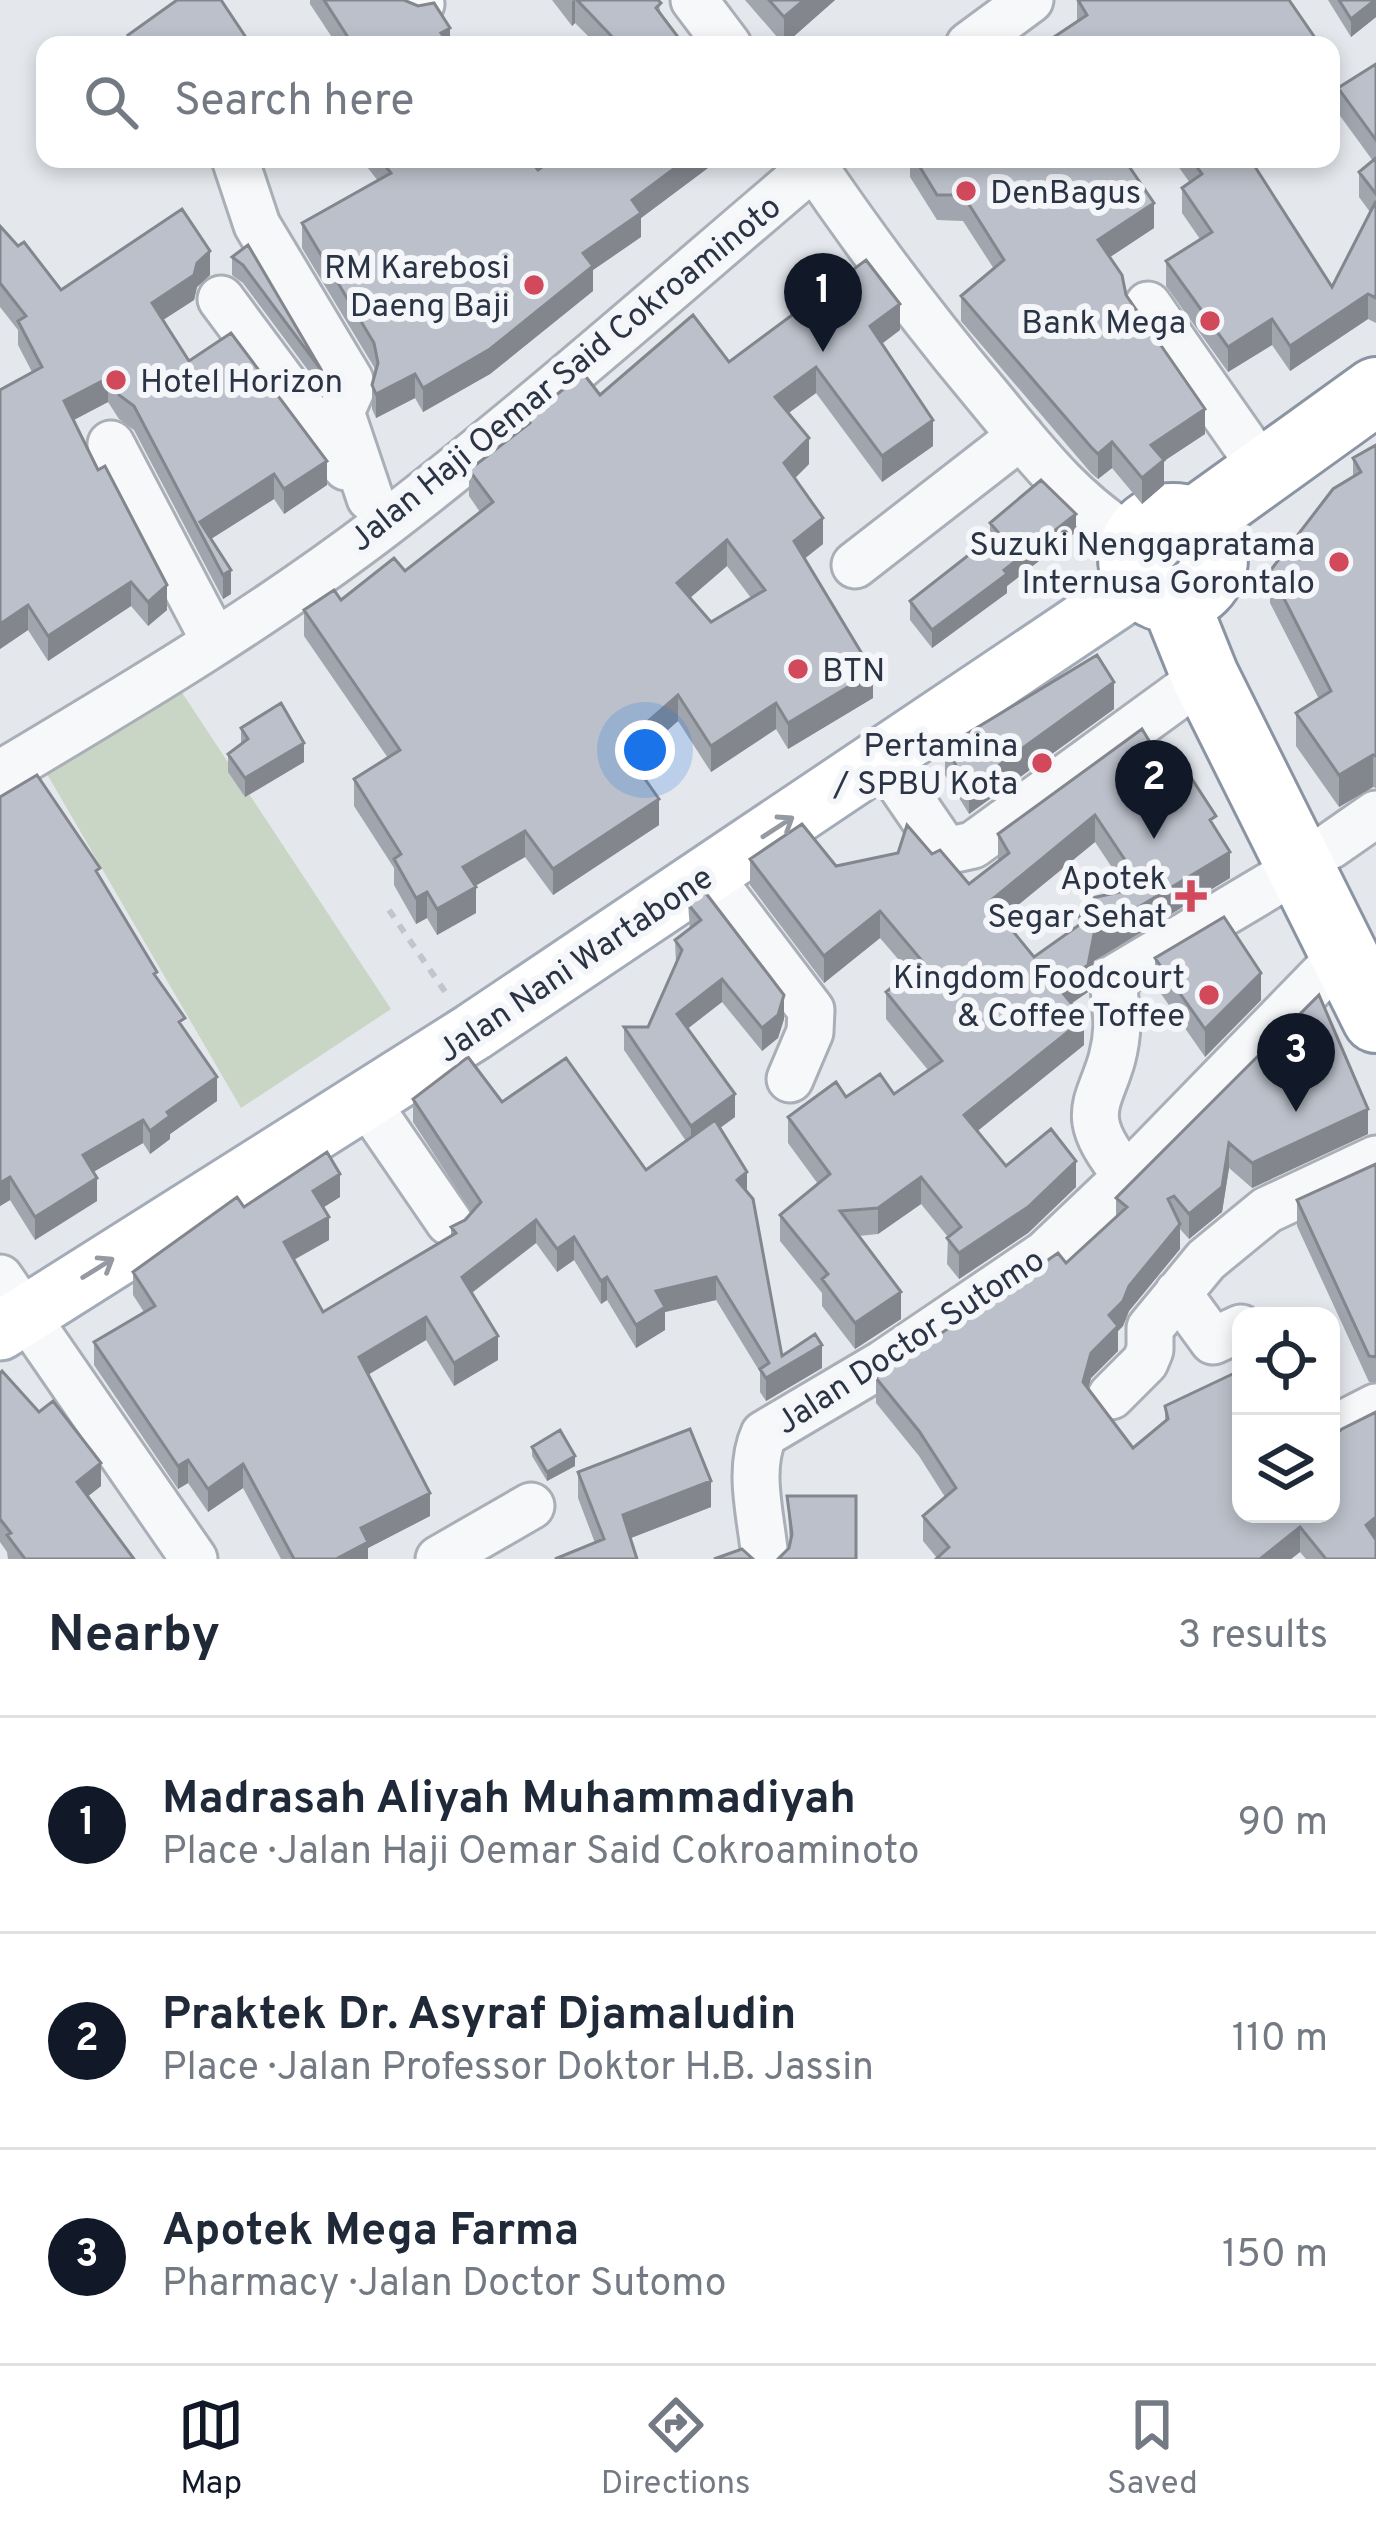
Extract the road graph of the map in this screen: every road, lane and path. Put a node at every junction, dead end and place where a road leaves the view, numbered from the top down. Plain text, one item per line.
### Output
1 (694, 0) edge
2 (1030, 0) edge
3 (721, 36) edge
4 (981, 36) edge
5 (238, 168) edge
6 (807, 168) edge
7 (820, 168) edge
8 (221, 299) dead end
9 (1148, 305) dead end
10 (1376, 391) edge
11 (1021, 436) junction
12 (1376, 439) edge
13 (111, 444) dead end
14 (1264, 471) junction
15 (378, 510) junction
16 (1178, 563) junction
17 (855, 565) dead end
18 (215, 642) junction
19 (1205, 676) junction
20 (883, 759) junction
21 (0, 774) edge
22 (1336, 842) edge
23 (707, 873) junction
24 (389, 910) dead end
25 (1361, 947) edge
26 (1376, 1019) edge
27 (472, 1032) junction
28 (790, 1078) dead end
29 (366, 1100) junction
30 (1376, 1159) edge
31 (1127, 1176) junction
32 (449, 1222) edge
33 (1178, 1293) junction
34 (8, 1308) edge
35 (1232, 1331) edge
36 (1111, 1396) dead end
37 (1376, 1407) edge
38 (1340, 1425) edge
39 (531, 1506) dead end
40 (194, 1559) edge
41 (440, 1559) edge
42 (765, 1559) edge

1 - 3 street
2 - 4 street
5 - 15 street
6 - 15 street, Jalan Haji Oemar Said Cokroaminoto
7 - 11 street
8 - 15 street
9 - 14 street
10 - 14 highway, Jalan Nani Wartabone
11 - 16 street
11 - 17 street
12 - 16 highway, Jalan Nani Wartabone
13 - 18 street
14 - 16 highway, Jalan Nani Wartabone
15 - 18 street, Jalan Haji Oemar Said Cokroaminoto
16 - 19 highway
16 - 20 main road, Jalan Nani Wartabone
16 - 22 highway
18 - 21 street, Jalan Haji Oemar Said Cokroaminoto
19 - 20 street
19 - 22 highway
23 -> 20 main road, Jalan Nani Wartabone
22 - 25 highway
22 - 31 street
23 - 27 main road, Jalan Nani Wartabone
23 - 28 street
24 - 27 path
25 - 26 highway
25 - 31 street, Jalan Doctor Sutomo
27 - 29 main road, Jalan Nani Wartabone
29 - 32 street
34 -> 29 main road, Jalan Nani Wartabone
30 - 33 street
31 - 42 street, Jalan Doctor Sutomo
33 - 35 street
33 - 36 street
34 - 40 street
37 - 38 street
39 - 41 street

